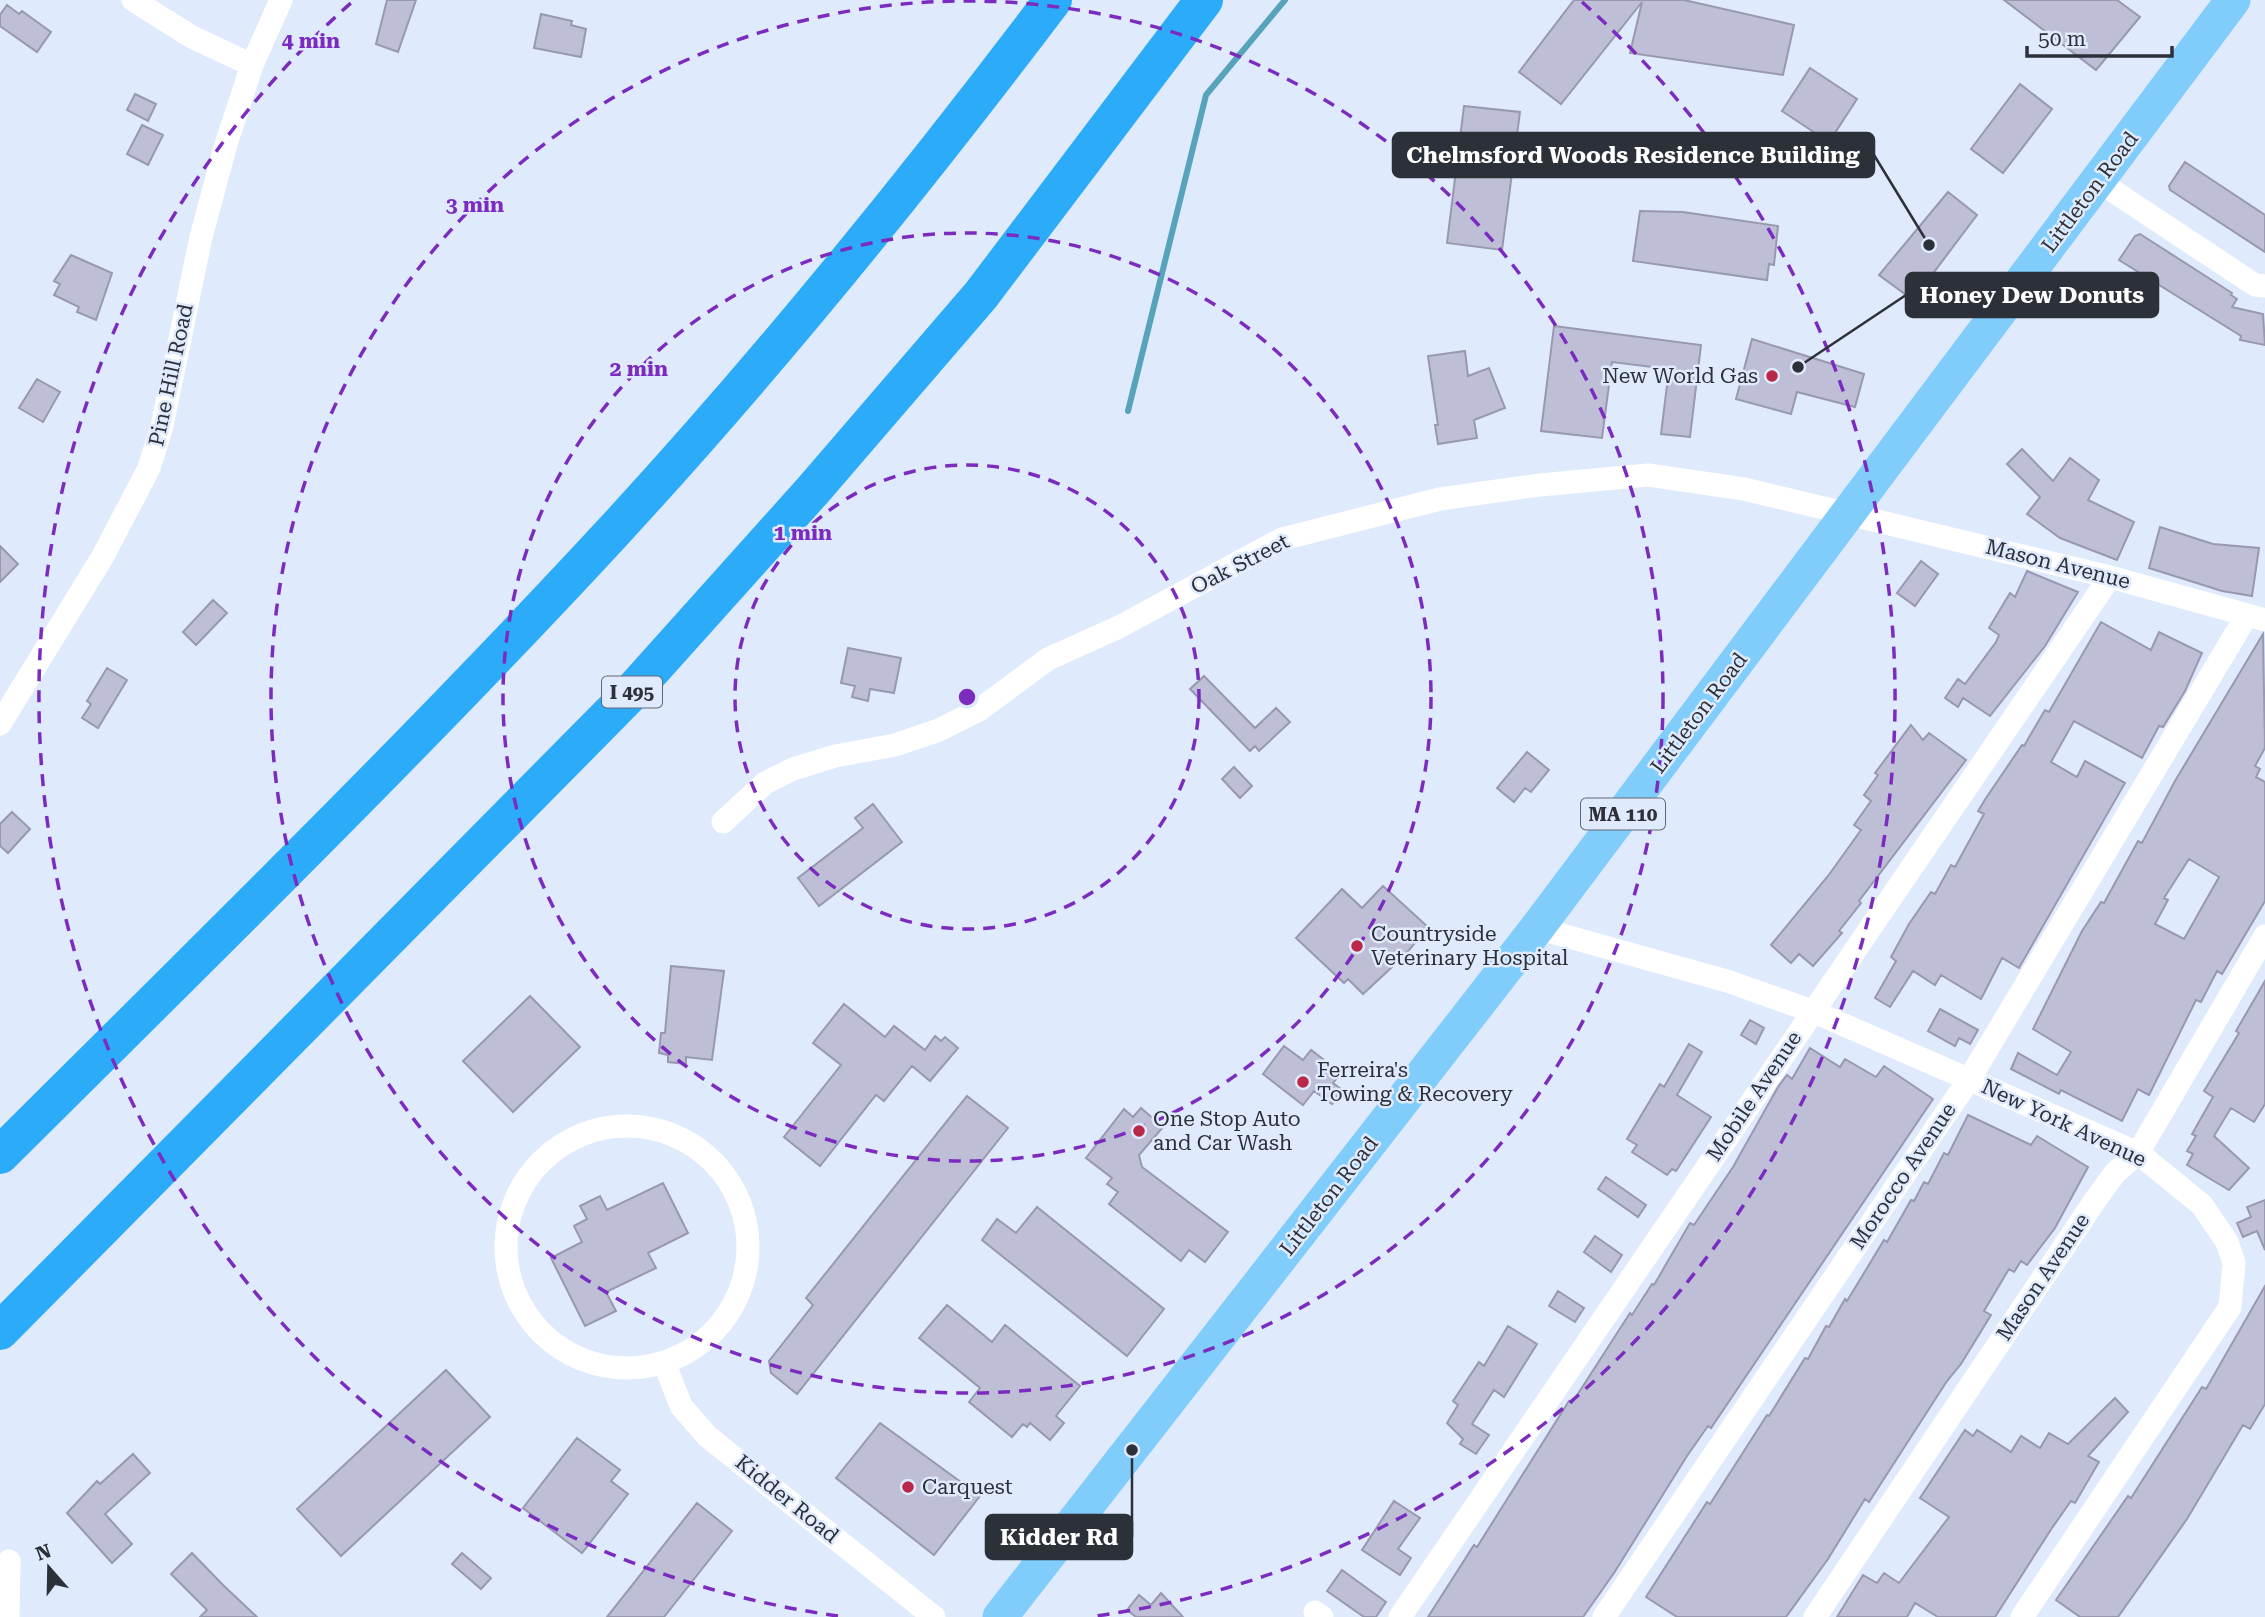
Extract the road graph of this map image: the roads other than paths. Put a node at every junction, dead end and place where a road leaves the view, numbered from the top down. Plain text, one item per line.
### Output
1 (133, 0) edge
2 (281, 0) edge
3 (1053, 0) edge
4 (1204, 0) edge
5 (2233, 0) edge
6 (252, 65) junction
7 (2098, 181) junction
8 (2265, 286) edge
9 (1850, 513) junction
10 (2110, 577) junction
11 (2256, 618) edge
12 (0, 724) edge
13 (723, 822) dead end
14 (1537, 928) junction
15 (2265, 936) edge
16 (1812, 1011) junction
17 (1970, 1078) junction
18 (2137, 1153) junction
19 (0, 1155) edge
20 (0, 1331) edge
21 (664, 1362) junction
22 (9, 1561) dead end
23 (8, 1617) edge
24 (934, 1617) edge
25 (1000, 1617) edge
26 (1400, 1617) edge
27 (1605, 1617) edge
28 (1815, 1617) edge
29 (2022, 1617) edge

1 - 6 street
2 - 6 street, Pine Hill Road
3 - 19 highway
4 - 20 highway, I 495
5 - 7 main road, Littleton Road / MA 110
6 - 12 street, Pine Hill Road
7 - 8 street
7 - 9 main road, Littleton Road / MA 110
9 - 10 street, Mason Avenue
9 - 13 street, Oak Street
9 - 14 main road, Littleton Road / MA 110
10 - 11 street, Mason Avenue
10 - 16 street, Mobile Avenue
11 - 17 street, Morocco Avenue
14 - 16 street, New York Avenue
14 - 25 main road, Littleton Road / MA 110
15 - 18 street, Mason Avenue
16 - 17 street, New York Avenue
16 - 26 street, Mobile Avenue
17 - 18 street, New York Avenue
17 - 27 street, Morocco Avenue
18 - 28 street, Mason Avenue
18 - 29 street, New York Avenue
21 - 21 street
21 - 24 street, Kidder Road
22 - 23 street

